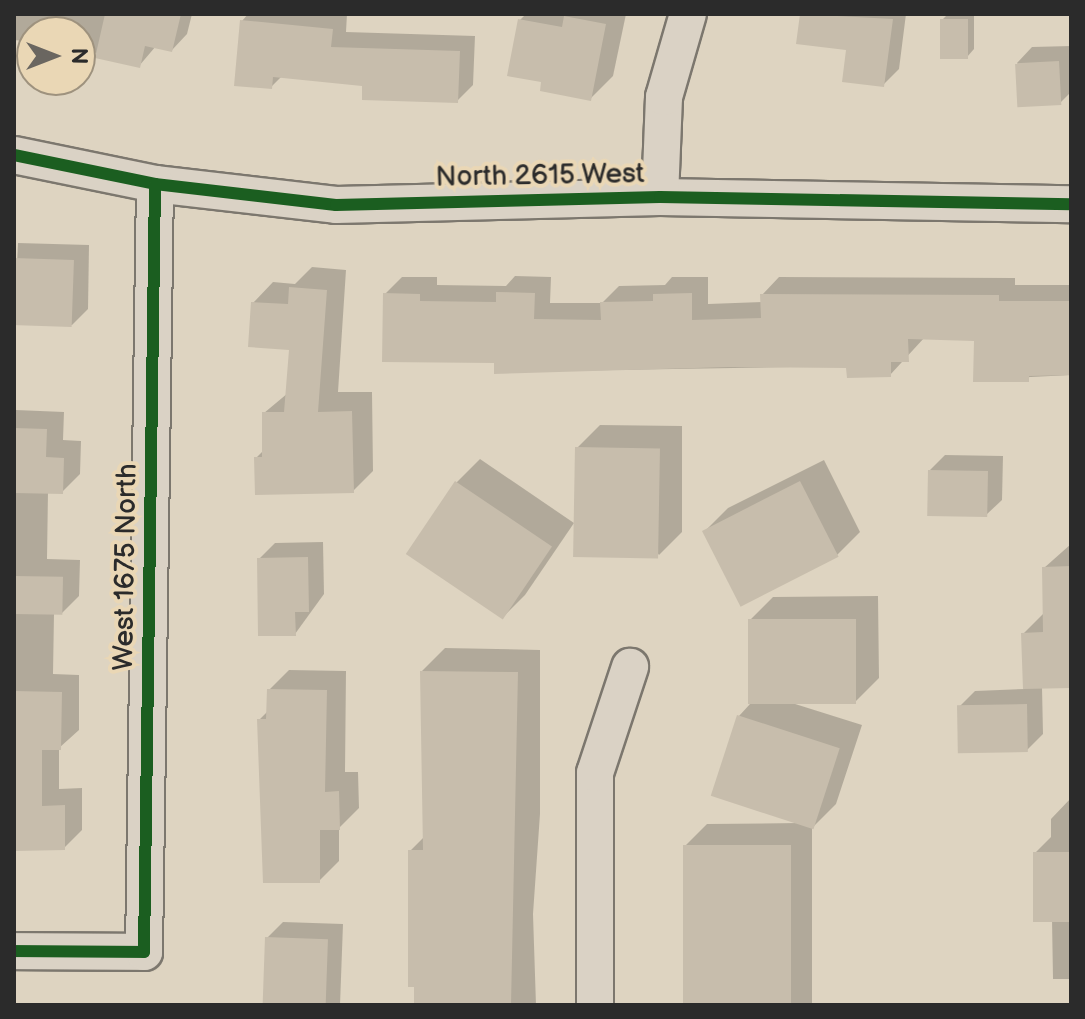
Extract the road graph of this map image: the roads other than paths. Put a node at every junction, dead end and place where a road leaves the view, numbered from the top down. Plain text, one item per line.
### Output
1 (688, 14) edge
2 (14, 155) edge
3 (155, 184) junction
4 (660, 197) junction
5 (1071, 204) edge
6 (630, 667) dead end
7 (14, 951) edge
8 (595, 1005) edge

1 - 4 street
2 - 3 street, North 2615 West
3 - 4 street, North 2615 West
3 - 7 street, West 1675 North
4 - 5 street, North 2615 West
6 - 8 street

